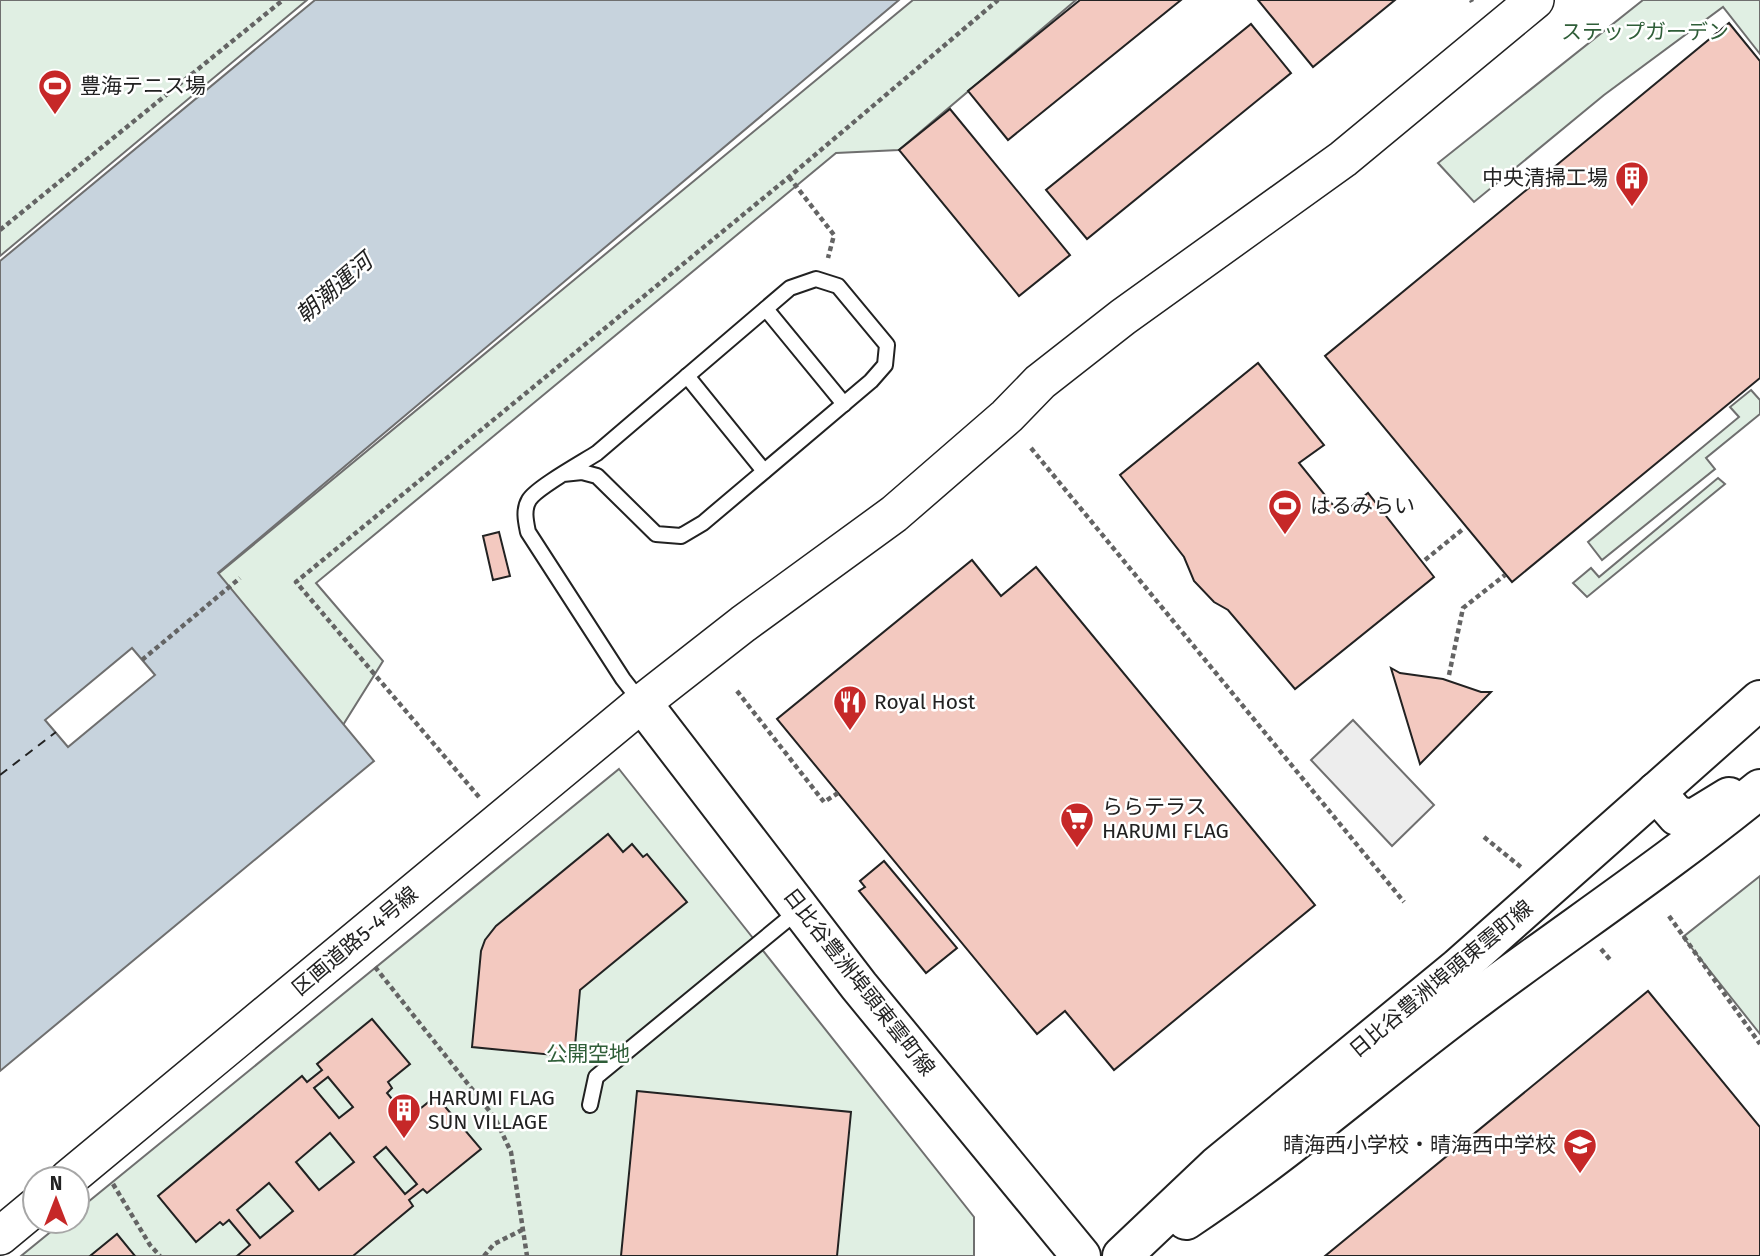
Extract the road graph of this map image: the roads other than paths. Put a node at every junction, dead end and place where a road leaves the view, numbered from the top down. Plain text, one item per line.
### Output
1 (1535, 0) edge
2 (766, 309) junction
3 (687, 376) junction
4 (845, 404) junction
5 (597, 453) junction
6 (764, 471) junction
7 (563, 474) junction
8 (597, 475) junction
9 (1760, 700) edge
10 (642, 703) junction
11 (1760, 777) edge
12 (1760, 789) edge
13 (1656, 792) junction
14 (800, 909) junction
15 (590, 1105) dead end
16 (85, 1165) edge
17 (21, 1219) edge
18 (0, 1236) edge
19 (1081, 1256) edge
20 (1122, 1256) edge
21 (1131, 1256) edge

1 - 10 street, 区画道路5-4号線
2 - 3 lane
2 - 4 lane
2 - 4 lane
3 - 5 lane
3 - 6 lane
4 - 6 lane
5 - 7 lane
5 - 8 lane
6 - 8 lane
7 - 8 lane
7 - 10 lane
9 - 13 main road, 日比谷豊洲埠頭東雲町線
10 - 14 main road, 日比谷豊洲埠頭東雲町線
10 - 16 street, 区画道路5-4号線
11 - 13 main road
12 - 21 main road, 日比谷豊洲埠頭東雲町線
13 - 20 main road, 日比谷豊洲埠頭東雲町線
14 - 15 lane
14 - 19 main road, 日比谷豊洲埠頭東雲町線
17 - 18 street

